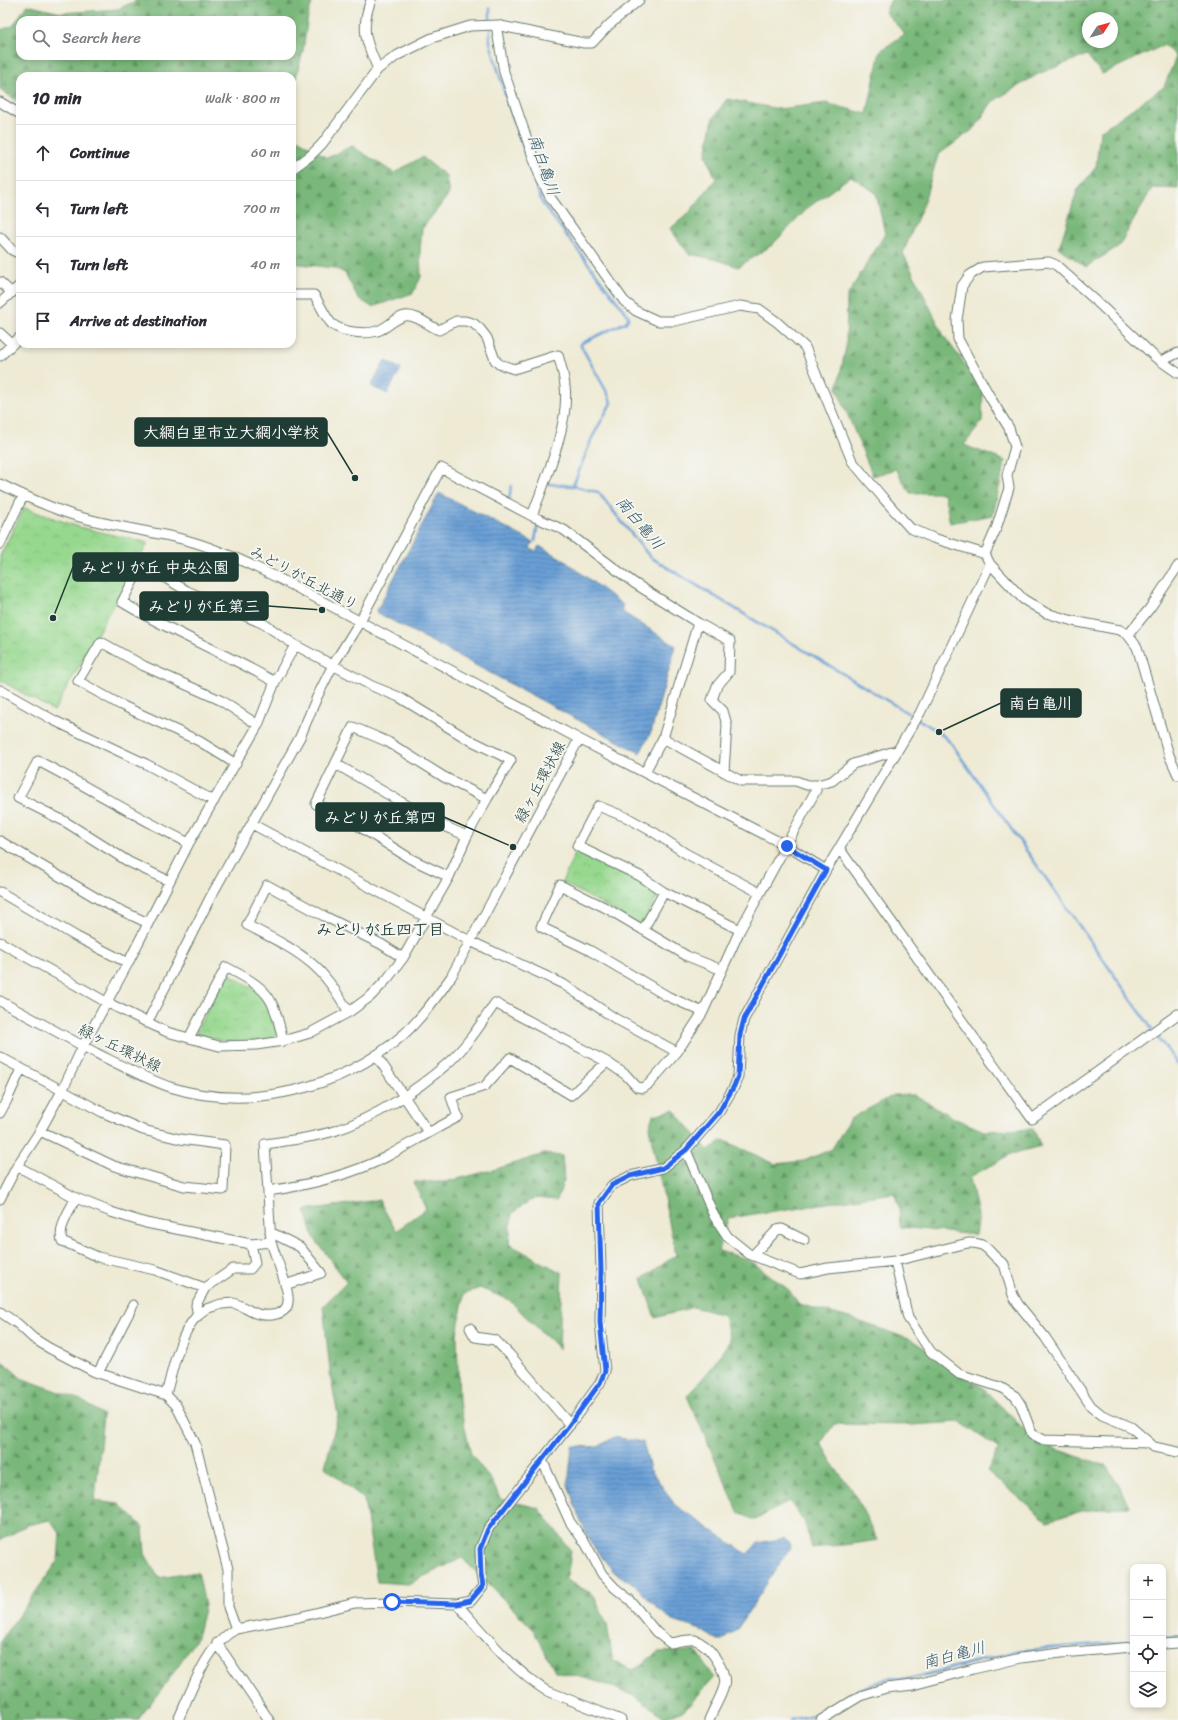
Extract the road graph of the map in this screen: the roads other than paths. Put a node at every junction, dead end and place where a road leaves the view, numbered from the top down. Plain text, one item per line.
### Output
1 (371, 0) edge
2 (639, 0) edge
3 (496, 25) junction
4 (378, 69) junction
5 (0, 102) edge
6 (16, 111) edge
7 (296, 166) edge
8 (0, 237) edge
9 (16, 252) edge
10 (0, 282) edge
11 (16, 289) edge
12 (12, 293) junction
13 (296, 295) edge
14 (0, 303) edge
15 (0, 333) edge
16 (16, 340) edge
17 (12, 344) junction
18 (1178, 353) edge
19 (0, 356) edge
20 (1161, 362) junction
21 (1178, 373) edge
22 (0, 484) edge
23 (23, 496) junction
24 (532, 516) junction
25 (0, 544) edge
26 (985, 554) junction
27 (990, 564) junction
28 (1178, 566) edge
29 (698, 622) junction
30 (359, 623) junction
31 (1128, 635) junction
32 (295, 645) junction
33 (333, 665) junction
34 (275, 682) junction
35 (0, 690) edge
36 (258, 725) junction
37 (663, 738) junction
38 (579, 739) junction
39 (898, 750) junction
40 (236, 764) junction
41 (336, 764) junction
42 (645, 772) junction
43 (724, 772) junction
44 (1178, 775) edge
45 (816, 785) junction
46 (487, 799) junction
47 (214, 801) junction
48 (252, 824) junction
49 (467, 836) junction
50 (0, 841) edge
51 (189, 843) junction
52 (787, 846) junction
53 (839, 848) junction
54 (826, 870) junction
55 (449, 877) junction
56 (169, 881) junction
57 (0, 892) edge
58 (664, 892) junction
59 (760, 893) junction
60 (426, 917) junction
61 (148, 923) junction
62 (643, 930) junction
63 (740, 930) junction
64 (470, 941) junction
65 (0, 942) edge
66 (403, 958) junction
67 (128, 963) junction
68 (722, 970) junction
69 (0, 1001) edge
70 (106, 1002) junction
71 (350, 1012) junction
72 (703, 1012) junction
73 (1178, 1014) edge
74 (147, 1023) junction
75 (188, 1038) junction
76 (283, 1041) junction
77 (83, 1046) junction
78 (677, 1052) junction
79 (376, 1055) junction
80 (0, 1057) edge
81 (607, 1062) junction
82 (21, 1068) junction
83 (62, 1091) junction
84 (404, 1096) junction
85 (0, 1113) edge
86 (40, 1131) junction
87 (428, 1132) junction
88 (686, 1150) junction
89 (17, 1166) junction
90 (268, 1191) junction
91 (76, 1198) junction
92 (0, 1199) edge
93 (271, 1237) junction
94 (804, 1240) dead end
95 (252, 1244) junction
96 (753, 1255) junction
97 (895, 1261) junction
98 (285, 1285) junction
99 (205, 1288) junction
100 (133, 1305) dead end
101 (0, 1312) edge
102 (198, 1316) junction
103 (470, 1328) dead end
104 (98, 1373) junction
105 (166, 1395) junction
106 (570, 1425) junction
107 (1150, 1443) junction
108 (1178, 1452) edge
109 (542, 1460) junction
110 (457, 1604) junction
111 (236, 1629) junction
112 (217, 1643) junction
113 (1178, 1643) edge
114 (1166, 1644) edge
115 (1130, 1647) edge
116 (178, 1720) edge
117 (269, 1720) edge
118 (621, 1720) edge
119 (709, 1720) edge
120 (821, 1720) edge

1 - 4 street
2 - 3 street
3 - 4 street
3 - 26 street
4 - 7 street
5 - 6 street
8 - 9 street
10 - 12 street
11 - 12 street
12 - 14 street
13 - 24 street
15 - 17 street
16 - 17 street
17 - 19 street
18 - 20 street
20 - 21 street
20 - 26 street
22 - 23 street, みどりが丘北通り
23 - 25 street
23 - 30 street, みどりが丘北通り
24 - 29 street
24 - 30 street
26 - 27 street
27 - 31 street
27 - 39 street
28 - 31 street
29 - 37 street
29 - 43 street
30 - 33 street
30 - 38 street, みどりが丘北通り
31 - 44 street
32 - 33 street
32 - 34 street
32 - 34 street
33 - 46 street
33 - 48 street
34 - 36 street
35 - 47 street
36 - 40 street
36 - 40 street
37 - 42 street
37 - 43 street
38 - 42 street, みどりが丘北通り
38 - 64 street, 緑ヶ丘環状線
39 - 45 street
39 - 53 street
40 - 47 street
41 - 46 street
41 - 49 street
41 - 55 street
42 - 52 street, みどりが丘北通り
43 - 45 street
45 - 52 street
46 - 49 street
47 - 51 street
48 - 60 street
48 - 74 street
49 - 55 street
50 - 61 street
51 - 56 street
51 - 56 street
52 - 54 street, みどりが丘北通り
52 - 59 street
53 - 54 street
53 - 73 street
54 - 88 street
55 - 60 street
56 - 61 street
57 - 67 street
58 - 59 street
58 - 62 street
58 - 63 street
59 - 63 street
60 - 64 street
60 - 66 street
61 - 67 street
62 - 68 street
62 - 72 street
63 - 68 street
64 - 78 street
64 - 79 street, 緑ヶ丘環状線
65 - 70 street
66 - 71 street
66 - 71 street
67 - 70 street
68 - 72 street
69 - 77 street, 緑ヶ丘環状線
70 - 74 street
70 - 77 street
71 - 76 street
72 - 78 street
74 - 75 street
75 - 76 street
75 - 76 street
77 - 79 street, 緑ヶ丘環状線
77 - 83 street
78 - 81 street
79 - 84 street
80 - 82 street
81 - 84 street
81 - 87 street
82 - 83 street
82 - 85 street
83 - 86 street
83 - 86 street
84 - 87 street
84 - 90 street
86 - 89 street
87 - 90 street
88 - 96 street
88 - 106 street
89 - 91 street
89 - 92 street
90 - 93 street
91 - 95 street
91 - 99 street
93 - 95 street
93 - 98 street
93 - 98 street
94 - 96 street
95 - 99 street
96 - 97 street
97 - 107 street
97 - 107 street
98 - 102 street
99 - 102 street
100 - 104 street
101 - 104 street
102 - 105 street
103 - 106 street
104 - 105 street
105 - 111 street
106 - 109 street
107 - 108 street
109 - 110 street
109 - 119 street
110 - 111 street
110 - 118 street
111 - 112 street
112 - 116 street
112 - 117 street
113 - 114 street
115 - 120 street

